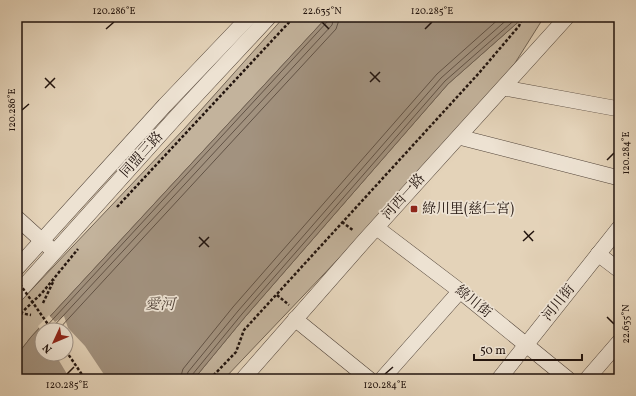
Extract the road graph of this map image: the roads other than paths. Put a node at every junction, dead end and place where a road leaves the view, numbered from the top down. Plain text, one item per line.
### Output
1 (249, 17) edge
2 (269, 17) edge
3 (567, 17) edge
4 (504, 88) junction
5 (619, 109) edge
6 (459, 138) junction
7 (619, 178) edge
8 (17, 218) edge
9 (377, 228) junction
10 (619, 228) edge
11 (42, 241) junction
12 (55, 252) junction
13 (598, 254) junction
14 (17, 268) edge
15 (619, 270) edge
16 (460, 291) junction
17 (17, 294) edge
18 (295, 319) junction
19 (619, 342) edge
20 (526, 345) junction
21 (246, 378) edge
22 (369, 379) edge
23 (382, 379) edge
24 (499, 379) edge
25 (568, 379) edge
26 (587, 379) edge

1 - 11 street, 同盟三路
2 - 12 street, 同盟三路
3 - 4 street, 河西一路
4 - 5 street
4 - 6 street, 河西一路
6 - 7 street
6 - 9 street, 河西一路
8 - 11 street
9 - 16 street, 綠川街
9 - 18 street, 河西一路
10 - 13 street, 河川街
11 - 12 street
11 - 14 street, 同盟三路
12 - 17 street, 同盟三路
13 - 15 street
13 - 20 street, 河川街
16 - 20 street, 綠川街
16 - 23 street
18 - 21 street, 河西一路
18 - 22 street
19 - 26 street
20 - 24 street, 河川街
20 - 25 street, 綠川街

